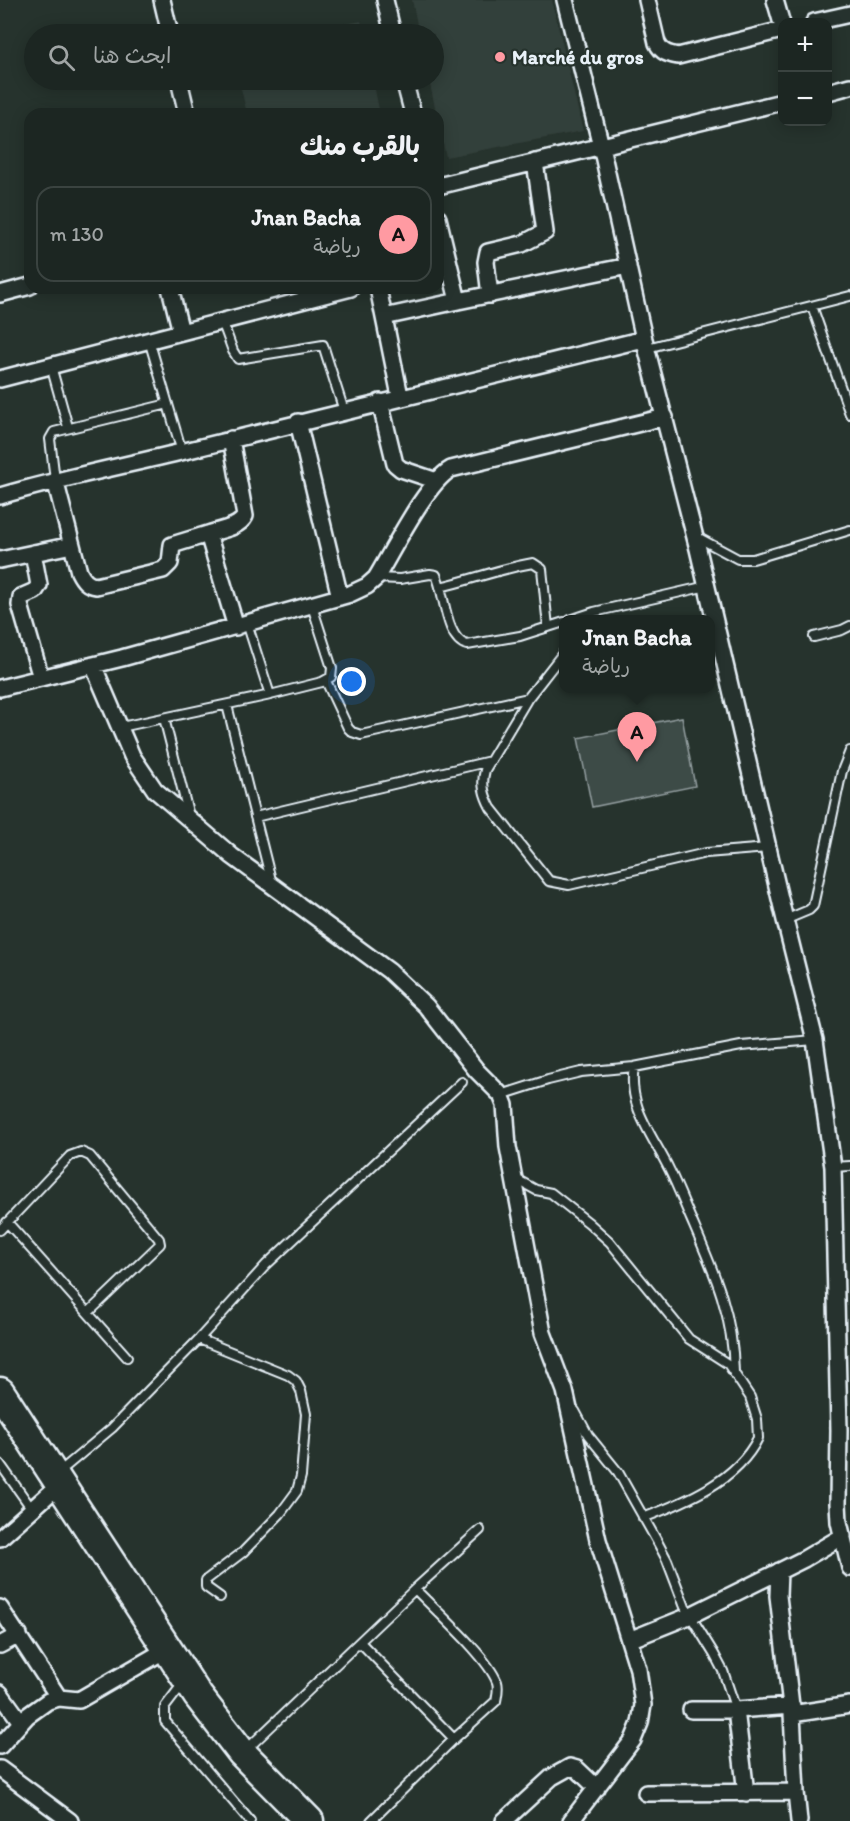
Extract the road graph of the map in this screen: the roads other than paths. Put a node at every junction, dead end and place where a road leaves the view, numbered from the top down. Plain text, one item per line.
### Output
1 (162, 0) edge
2 (385, 0) edge
3 (565, 0) edge
4 (647, 0) edge
5 (775, 0) edge
6 (850, 14) edge
7 (781, 18) edge
8 (832, 18) edge
9 (168, 24) edge
10 (391, 24) edge
11 (778, 31) edge
12 (850, 86) edge
13 (181, 90) edge
14 (406, 90) edge
15 (832, 91) edge
16 (778, 103) edge
17 (186, 108) edge
18 (411, 108) edge
19 (601, 146) junction
20 (535, 162) junction
21 (444, 185) edge
22 (444, 244) edge
23 (628, 266) junction
24 (24, 288) edge
25 (0, 294) edge
26 (172, 294) edge
27 (328, 294) edge
28 (379, 294) edge
29 (490, 295) junction
30 (850, 296) edge
31 (458, 301) junction
32 (812, 306) junction
33 (384, 317) junction
34 (222, 321) junction
35 (181, 332) junction
36 (149, 340) junction
37 (645, 344) junction
38 (51, 366) junction
39 (0, 379) edge
40 (400, 396) junction
41 (380, 402) junction
42 (168, 404) junction
43 (344, 411) junction
44 (850, 414) edge
45 (665, 417) junction
46 (298, 422) junction
47 (68, 427) junction
48 (231, 439) junction
49 (182, 452) junction
50 (55, 480) junction
51 (437, 481) junction
52 (0, 496) edge
53 (850, 530) edge
54 (208, 534) junction
55 (695, 536) junction
56 (72, 544) junction
57 (33, 553) junction
58 (0, 560) edge
59 (376, 578) junction
60 (707, 586) junction
61 (440, 587) junction
62 (340, 597) junction
63 (312, 606) junction
64 (594, 612) junction
65 (585, 615) edge
66 (592, 615) edge
67 (714, 615) edge
68 (715, 620) edge
69 (559, 624) edge
70 (241, 625) junction
71 (850, 626) edge
72 (548, 627) junction
73 (814, 637) dead end
74 (559, 658) edge
75 (93, 665) junction
76 (41, 678) junction
77 (326, 681) junction
78 (0, 688) edge
79 (270, 695) junction
80 (528, 698) junction
81 (227, 705) junction
82 (164, 718) junction
83 (120, 728) junction
84 (850, 751) edge
85 (490, 761) junction
86 (255, 817) junction
87 (190, 820) junction
88 (768, 848) junction
89 (273, 888) junction
90 (784, 920) junction
91 (815, 1040) junction
92 (634, 1067) junction
93 (462, 1082) dead end
94 (501, 1095) junction
95 (850, 1166) edge
96 (833, 1167) junction
97 (516, 1179) junction
98 (7, 1222) junction
99 (0, 1230) edge
100 (88, 1313) junction
101 (199, 1339) junction
102 (128, 1358) dead end
103 (734, 1373) junction
104 (565, 1390) junction
105 (0, 1392) edge
106 (0, 1418) edge
107 (844, 1430) edge
108 (0, 1464) edge
109 (45, 1493) junction
110 (643, 1518) junction
111 (844, 1526) edge
112 (480, 1530) dead end
113 (0, 1538) edge
114 (849, 1561) edge
115 (778, 1571) junction
116 (415, 1589) junction
117 (220, 1597) dead end
118 (0, 1608) edge
119 (689, 1616) junction
120 (19, 1635) junction
121 (629, 1640) junction
122 (360, 1642) junction
123 (0, 1645) edge
124 (155, 1656) junction
125 (178, 1690) junction
126 (0, 1693) edge
127 (59, 1698) junction
128 (850, 1705) edge
129 (691, 1710) dead end
130 (736, 1710) junction
131 (792, 1710) junction
132 (21, 1722) junction
133 (454, 1740) junction
134 (0, 1746) edge
135 (242, 1754) junction
136 (0, 1769) edge
137 (597, 1788) junction
138 (795, 1792) junction
139 (646, 1793) dead end
140 (746, 1793) junction
141 (70, 1821) edge
142 (250, 1821) edge
143 (288, 1821) edge
144 (309, 1821) edge
145 (371, 1821) edge
146 (504, 1821) edge
147 (571, 1821) edge
148 (799, 1821) edge

1 - 9 street
2 - 10 street
3 - 19 street
4 - 11 street
5 - 7 street
6 - 8 street
12 - 15 street
13 - 17 street
14 - 18 street
16 - 19 street
19 - 20 street
19 - 23 street
20 - 21 street
20 - 29 street
22 - 31 street
23 - 29 street
23 - 37 street
24 - 25 street
26 - 35 street
27 - 34 street
28 - 33 street
29 - 31 street
30 - 32 lane
31 - 33 street
32 - 37 lane
32 - 44 lane
33 - 40 street
34 - 35 street
34 - 43 lane
35 - 36 street
36 - 38 street
36 - 42 lane
37 - 40 street
37 - 45 street
38 - 39 street
38 - 47 lane
40 - 41 street
41 - 43 street
41 - 51 street
42 - 47 lane
42 - 49 lane
43 - 46 street
45 - 51 street
45 - 55 street
46 - 48 street
46 - 62 street
47 - 50 lane
48 - 49 street
48 - 54 street
49 - 50 street
50 - 52 street
50 - 56 street
51 - 59 street
53 - 55 lane
54 - 56 street
54 - 70 street
55 - 60 street
56 - 57 street
57 - 58 street
57 - 76 street
59 - 61 lane
59 - 62 street
60 - 64 lane
60 - 67 street
61 - 72 lane
61 - 72 lane
62 - 63 street
63 - 70 street
63 - 77 lane
64 - 65 lane
64 - 66 lane
68 - 88 street
69 - 72 lane
70 - 75 street
70 - 79 lane
71 - 73 lane
74 - 80 lane
75 - 76 street
75 - 83 street
76 - 78 street
77 - 79 lane
77 - 80 lane
79 - 81 lane
80 - 85 lane
81 - 82 lane
81 - 86 lane
82 - 83 lane
82 - 87 lane
83 - 87 street
84 - 90 lane
85 - 86 lane
85 - 88 lane
86 - 89 lane
87 - 89 street
88 - 90 street
89 - 94 street
90 - 91 street
91 - 92 lane
91 - 96 street
92 - 94 lane
92 - 103 lane
93 - 101 lane
94 - 97 street
95 - 96 lane
96 - 107 street
97 - 103 lane
97 - 104 street
98 - 99 lane
98 - 100 lane
98 - 100 lane
100 - 102 lane
101 - 109 lane
101 - 117 lane
103 - 110 lane
104 - 110 lane
104 - 121 street
105 - 109 highway
106 - 109 highway
107 - 111 street
108 - 109 lane
109 - 113 street
109 - 124 highway
109 - 135 highway
110 - 119 lane
111 - 114 street
111 - 115 street
112 - 116 lane
115 - 119 street
115 - 131 street
116 - 122 lane
116 - 133 lane
118 - 120 street
119 - 121 street
119 - 130 lane
120 - 123 street
120 - 127 street
121 - 137 street
122 - 133 lane
122 - 135 lane
124 - 125 highway
124 - 127 street
125 - 142 lane
125 - 143 highway
126 - 132 street
127 - 132 street
128 - 131 street
129 - 130 street
130 - 131 street
130 - 140 street
131 - 138 street
132 - 134 street
133 - 145 lane
135 - 144 highway
136 - 141 street
137 - 146 street
137 - 147 street
138 - 140 street
138 - 148 street
139 - 140 street

